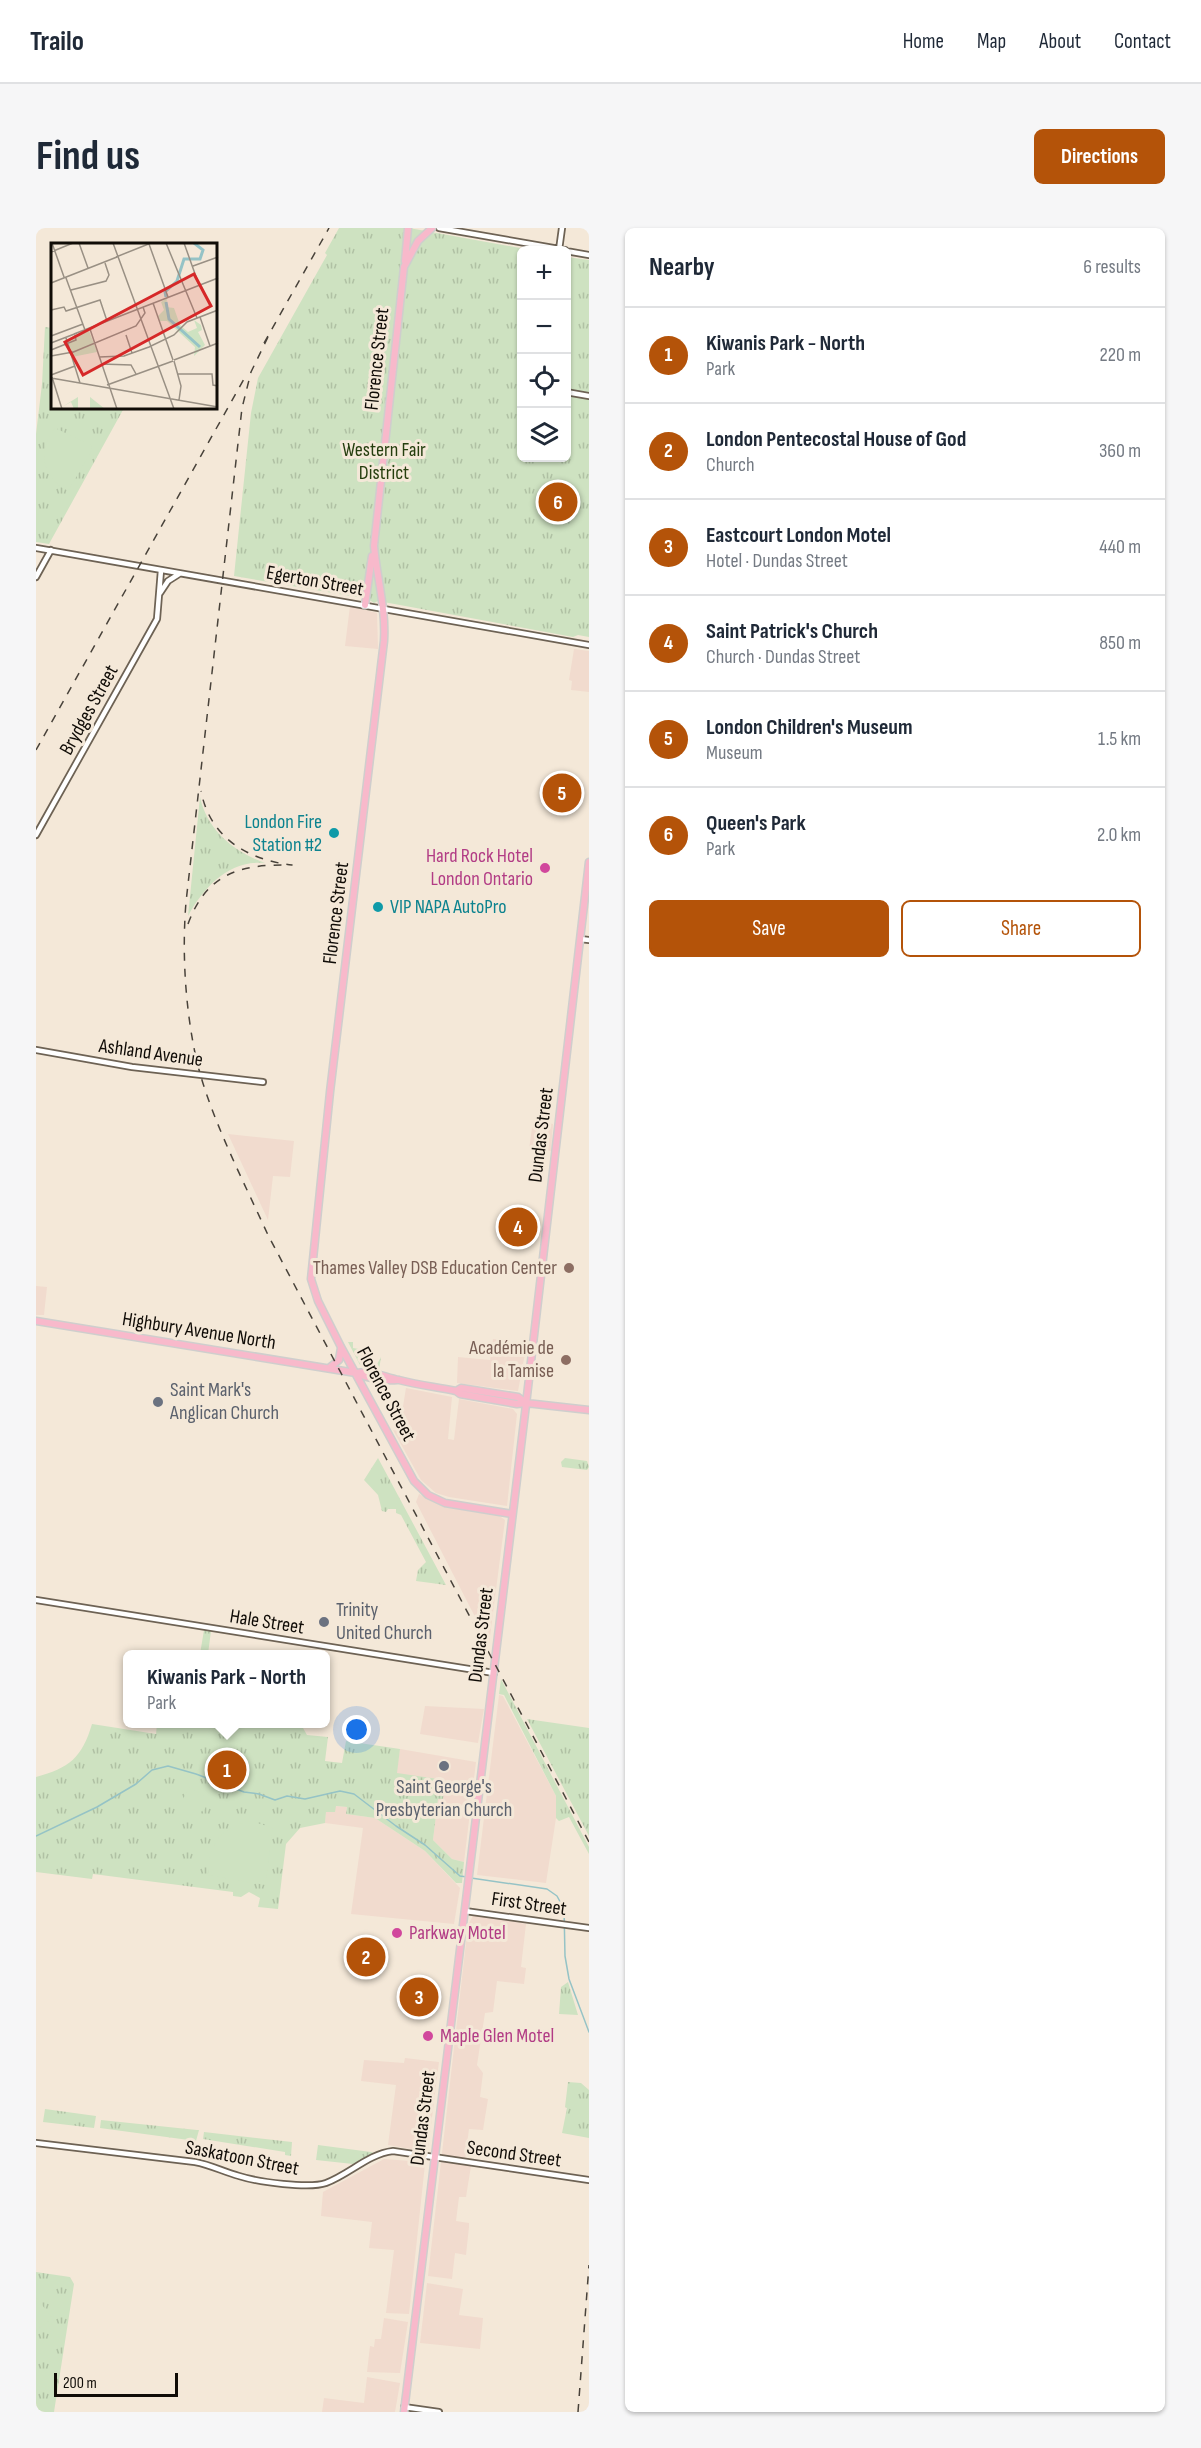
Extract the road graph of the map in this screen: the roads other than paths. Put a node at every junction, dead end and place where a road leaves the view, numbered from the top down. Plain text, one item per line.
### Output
1 (408, 228) edge
2 (432, 228) edge
3 (440, 228) edge
4 (562, 228) edge
5 (540, 246) edge
6 (562, 246) edge
7 (571, 252) edge
8 (589, 255) edge
9 (404, 267) junction
10 (571, 393) edge
11 (589, 396) edge
12 (374, 546) junction
13 (36, 548) edge
14 (51, 550) junction
15 (161, 570) junction
16 (182, 574) junction
17 (36, 577) edge
18 (158, 596) junction
19 (365, 605) junction
20 (385, 609) junction
21 (589, 645) edge
22 (36, 835) edge
23 (589, 862) edge
24 (580, 939) junction
25 (589, 940) edge
26 (36, 1050) edge
27 (263, 1082) dead end
28 (36, 1321) edge
29 (341, 1347) junction
30 (328, 1368) junction
31 (356, 1373) junction
32 (526, 1403) junction
33 (589, 1410) edge
34 (512, 1514) junction
35 (36, 1600) edge
36 (494, 1673) junction
37 (465, 1911) junction
38 (589, 1928) edge
39 (36, 2143) edge
40 (435, 2158) junction
41 (589, 2180) edge
42 (404, 2410) edge
43 (439, 2412) edge

1 - 9 main road
2 - 9 main road, Florence Street
3 - 5 street
4 - 6 street
7 - 8 street
9 - 12 main road, Florence Street
10 - 11 street
12 - 19 main road
12 - 20 main road, Florence Street
13 - 14 street, Egerton Street
14 - 15 street, Egerton Street
14 - 17 street
15 - 16 street, Egerton Street
15 - 18 street, Brydges Street
16 - 18 street
16 - 19 street, Egerton Street
18 - 22 street, Brydges Street
19 - 20 street, Egerton Street
20 - 21 street, Egerton Street
20 - 29 main road, Florence Street
23 - 24 main road, Dundas Street
24 - 25 street
24 - 32 main road, Dundas Street
26 - 27 street, Ashland Avenue
28 - 30 main road, Highbury Avenue North
29 - 30 main road
29 - 31 main road, Florence Street
30 - 31 main road, Highbury Avenue North
31 - 32 main road, Highbury Avenue North
31 - 34 main road, Florence Street
32 - 33 main road, Highbury Avenue North
32 - 34 main road, Dundas Street
34 - 36 main road, Dundas Street
35 - 36 street, Hale Street
36 - 37 main road, Dundas Street
37 - 38 street, First Street
37 - 40 main road, Dundas Street
39 - 40 street, Saskatoon Street
40 - 41 street, Second Street
40 - 42 main road, Dundas Street
42 - 43 street

